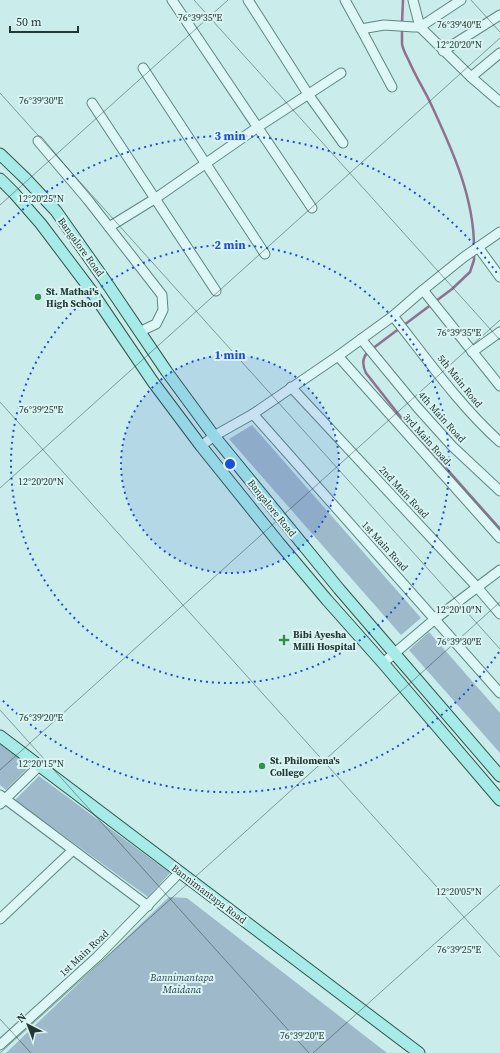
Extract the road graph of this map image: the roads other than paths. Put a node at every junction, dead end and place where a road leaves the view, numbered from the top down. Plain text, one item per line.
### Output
1 (172, 0) edge
2 (248, 0) edge
3 (345, 0) edge
4 (413, 0) edge
5 (461, 0) edge
6 (500, 15) edge
7 (420, 27) junction
8 (361, 29) junction
9 (443, 51) junction
10 (500, 53) edge
11 (143, 68) dead end
12 (341, 73) dead end
13 (471, 77) junction
14 (392, 87) dead end
15 (308, 94) junction
16 (500, 102) edge
17 (92, 103) dead end
18 (258, 126) junction
19 (38, 141) dead end
20 (343, 143) dead end
21 (0, 154) edge
22 (205, 164) junction
23 (0, 179) edge
24 (156, 198) junction
25 (312, 208) dead end
26 (109, 228) junction
27 (500, 232) edge
28 (478, 247) junction
29 (265, 254) dead end
30 (500, 277) edge
31 (216, 291) dead end
32 (425, 293) junction
33 (395, 318) junction
34 (139, 332) junction
35 (500, 332) edge
36 (364, 342) junction
37 (472, 352) junction
38 (338, 356) junction
39 (499, 384) edge
40 (291, 387) junction
41 (253, 414) junction
42 (214, 436) junction
43 (500, 442) edge
44 (201, 446) junction
45 (500, 491) edge
46 (500, 538) edge
47 (500, 570) edge
48 (477, 587) junction
49 (500, 614) edge
50 (435, 620) junction
51 (394, 654) junction
52 (383, 663) junction
53 (500, 693) edge
54 (0, 736) edge
55 (40, 766) junction
56 (500, 776) edge
57 (2, 799) edge
58 (500, 800) edge
59 (73, 850) junction
60 (180, 872) junction
61 (148, 906) junction
62 (0, 919) edge
63 (0, 1045) edge
64 (418, 1053) edge

1 - 18 street
2 - 15 street
3 - 8 street
4 - 7 street
5 - 7 street
6 - 9 street
7 - 8 street
7 - 9 street
8 - 14 street
9 - 13 street
10 - 13 street
11 - 22 street
12 - 15 street
13 - 16 street
15 - 18 street
15 - 20 street
17 - 24 street
18 - 22 street
18 - 25 street
19 - 26 street
21 - 34 main road, Bangalore Road
22 - 24 street
22 - 29 street
23 - 44 main road, Bangalore Road
24 - 26 street
24 - 31 street
26 - 34 street
27 - 28 street
28 - 30 street
28 - 32 street
32 - 33 street
32 - 37 street
33 - 36 street
33 - 43 street, 5th Main Road
34 - 42 main road, Bangalore Road
35 - 37 street
36 - 38 street
36 - 45 street, 4th Main Road
37 - 39 street
38 - 40 street
38 - 46 street, 3rd Main Road
40 - 41 street
40 - 48 street, 2nd Main Road
41 - 42 street
41 - 50 street, 1st Main Road
42 - 44 street
42 - 51 main road, Bangalore Road
44 - 52 main road, Bangalore Road
47 - 48 street
48 - 49 street, 2nd Main Road
48 - 50 street
50 - 51 street
50 - 53 street, 1st Main Road
51 - 52 street
51 - 56 main road, Bangalore Road
52 - 58 main road, Bangalore Road
54 - 55 main road, Bannimantapa Road
55 - 57 street
55 - 60 main road, Bannimantapa Road
57 - 59 street
59 - 61 street
59 - 62 street
60 - 61 street, 1st Main Road
60 - 64 main road, Bannimantapa Road
61 - 63 street, 1st Main Road

